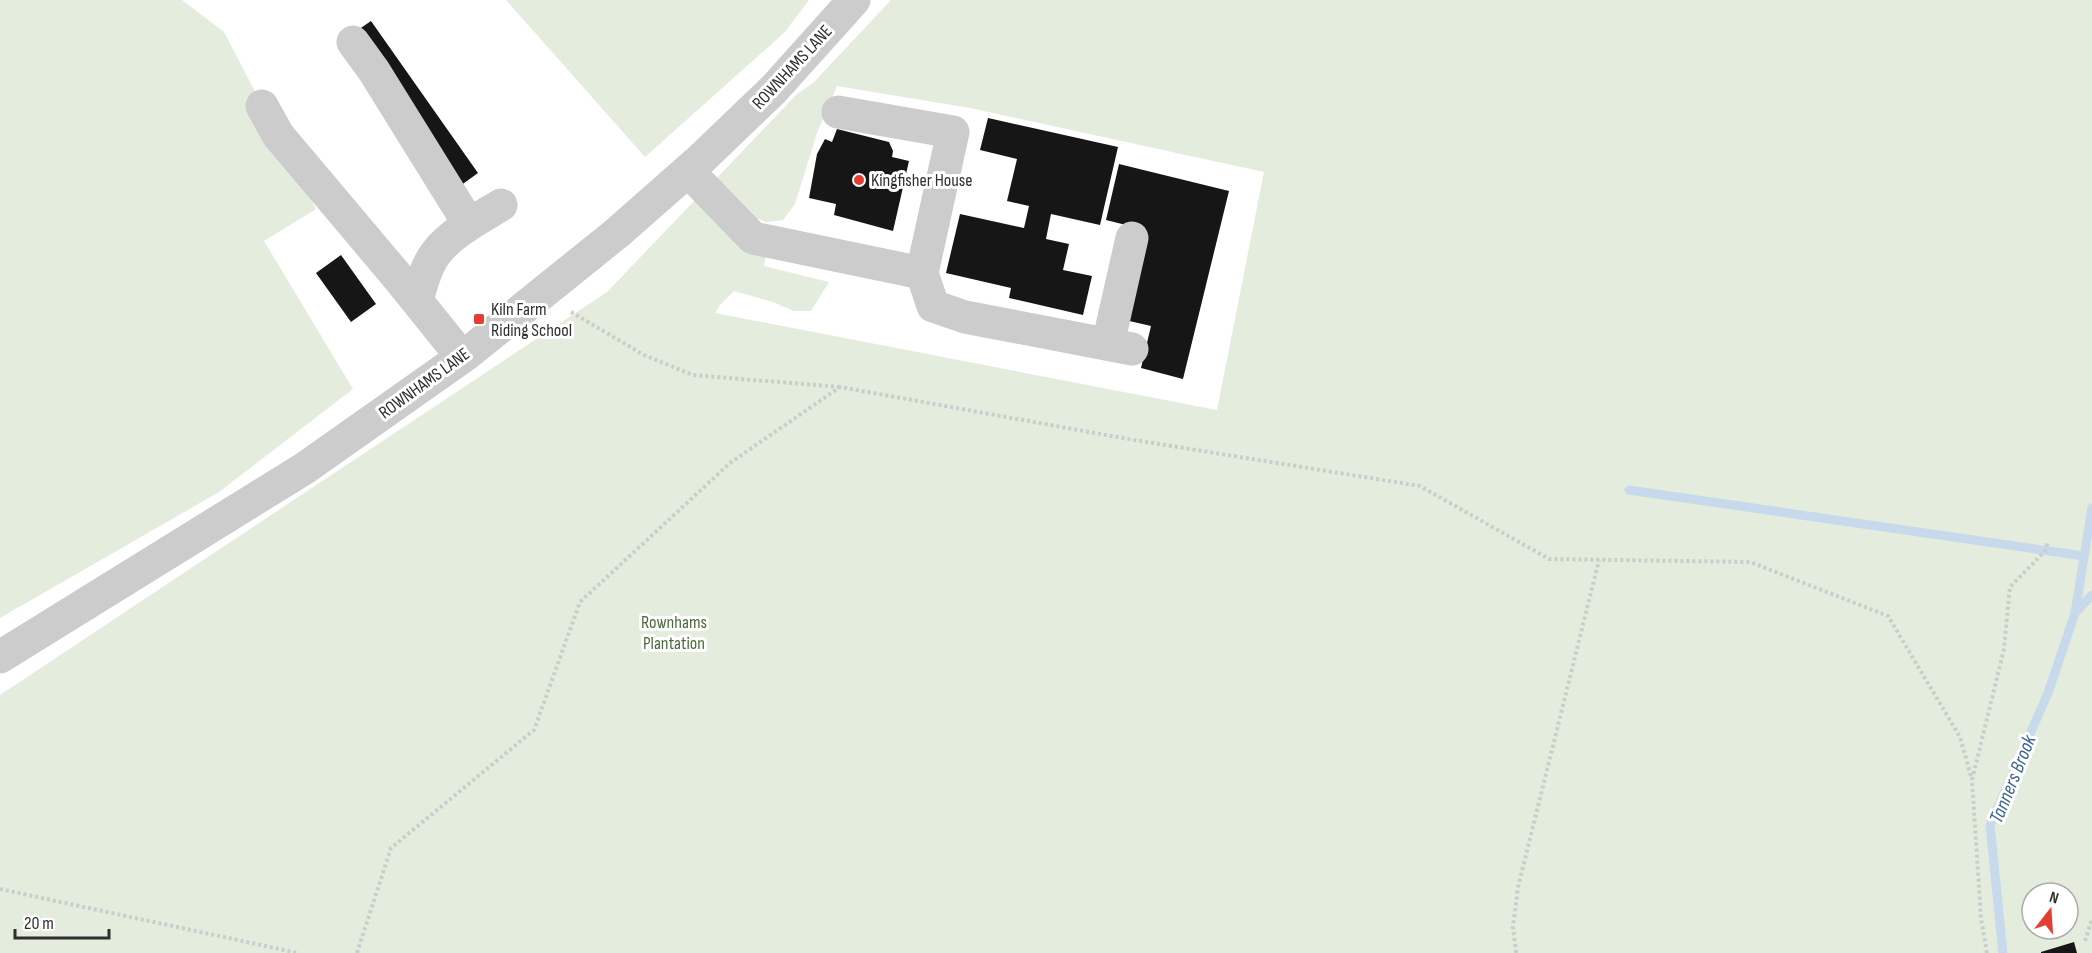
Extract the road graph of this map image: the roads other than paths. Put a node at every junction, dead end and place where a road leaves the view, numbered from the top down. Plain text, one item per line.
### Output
1 (854, 0) edge
2 (353, 42) dead end
3 (262, 106) dead end
4 (838, 112) dead end
5 (688, 171) junction
6 (501, 205) dead end
7 (469, 224) junction
8 (1132, 238) dead end
9 (922, 273) junction
10 (417, 301) junction
11 (462, 357) junction
12 (0, 657) edge

1 - 5 street, ROWNHAMS LANE
2 - 7 street
3 - 10 street
4 - 9 street
5 - 9 street
5 - 11 street, ROWNHAMS LANE
6 - 7 street
7 - 10 street
8 - 9 street
10 - 11 street
11 - 12 street, ROWNHAMS LANE

